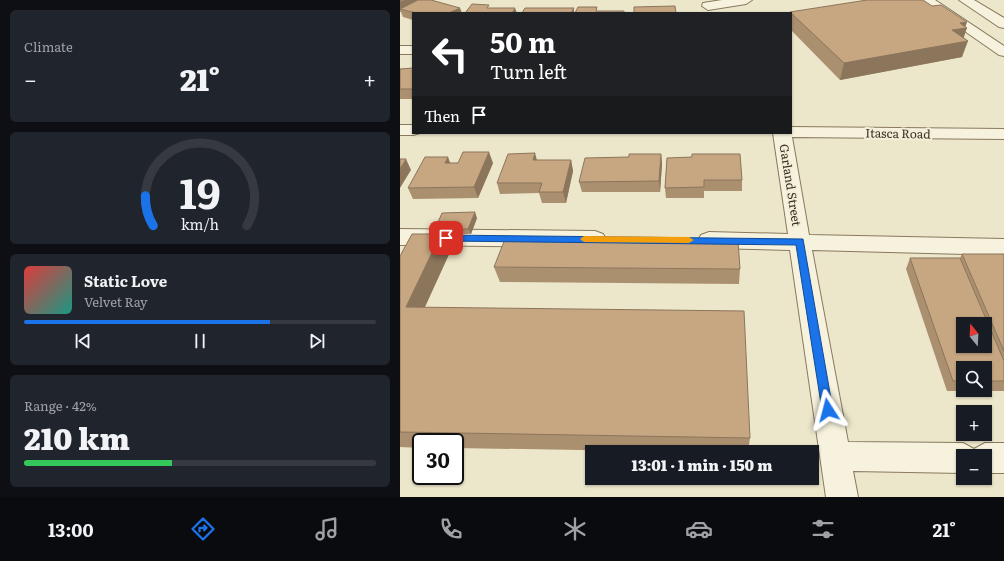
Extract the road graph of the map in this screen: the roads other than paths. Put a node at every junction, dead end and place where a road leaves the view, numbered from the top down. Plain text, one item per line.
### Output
1 (746, 0) edge
2 (926, 0) edge
3 (964, 0) edge
4 (709, 6) edge
5 (1004, 24) edge
6 (400, 50) edge
7 (412, 50) edge
8 (1004, 52) edge
9 (400, 130) edge
10 (412, 130) edge
11 (792, 132) edge
12 (782, 134) edge
13 (1004, 134) edge
14 (400, 237) edge
15 (617, 240) edge
16 (689, 240) edge
17 (800, 241) junction
18 (1004, 246) edge
19 (835, 456) junction
20 (956, 458) edge
21 (992, 458) edge
22 (1004, 458) edge
23 (842, 497) edge

1 - 4 street
2 - 8 street
3 - 5 street
6 - 7 street
9 - 10 street
11 - 13 street, Itasca Road
12 - 17 street, Garland Street
14 - 15 street
16 - 17 street
17 - 18 street
17 - 19 street, Garland Street
19 - 20 street
19 - 23 street, Garland Street
21 - 22 street

